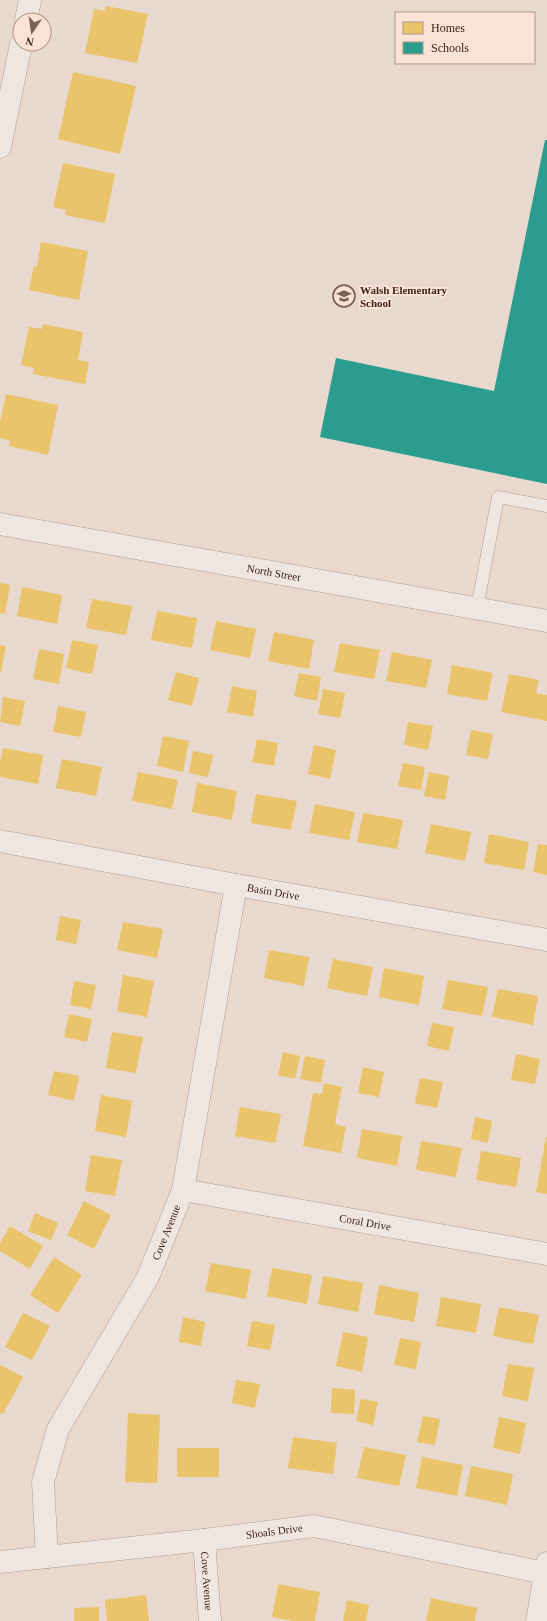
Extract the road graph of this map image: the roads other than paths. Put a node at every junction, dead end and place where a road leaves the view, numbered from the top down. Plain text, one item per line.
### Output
1 (30, 0) edge
2 (28, 12) edge
3 (19, 52) edge
4 (0, 147) edge
5 (547, 506) edge
6 (0, 524) edge
7 (477, 608) junction
8 (547, 621) edge
9 (0, 841) edge
10 (236, 885) junction
11 (547, 940) edge
12 (183, 1190) junction
13 (547, 1254) edge
14 (204, 1540) junction
15 (47, 1557) junction
16 (0, 1562) edge
17 (546, 1568) edge
18 (210, 1621) edge
19 (537, 1621) edge

1 - 2 street
3 - 4 street
5 - 7 lane
6 - 7 street, North Street
7 - 8 street, North Street
9 - 10 street, Basin Drive
10 - 11 street, Basin Drive
10 - 12 street, Cove Avenue
12 - 13 street, Coral Drive
12 - 15 street, Cove Avenue
14 - 15 street, Shoals Drive
14 - 17 street, Shoals Drive
14 - 18 street, Cove Avenue
15 - 16 street, Shoals Drive
17 - 19 street

